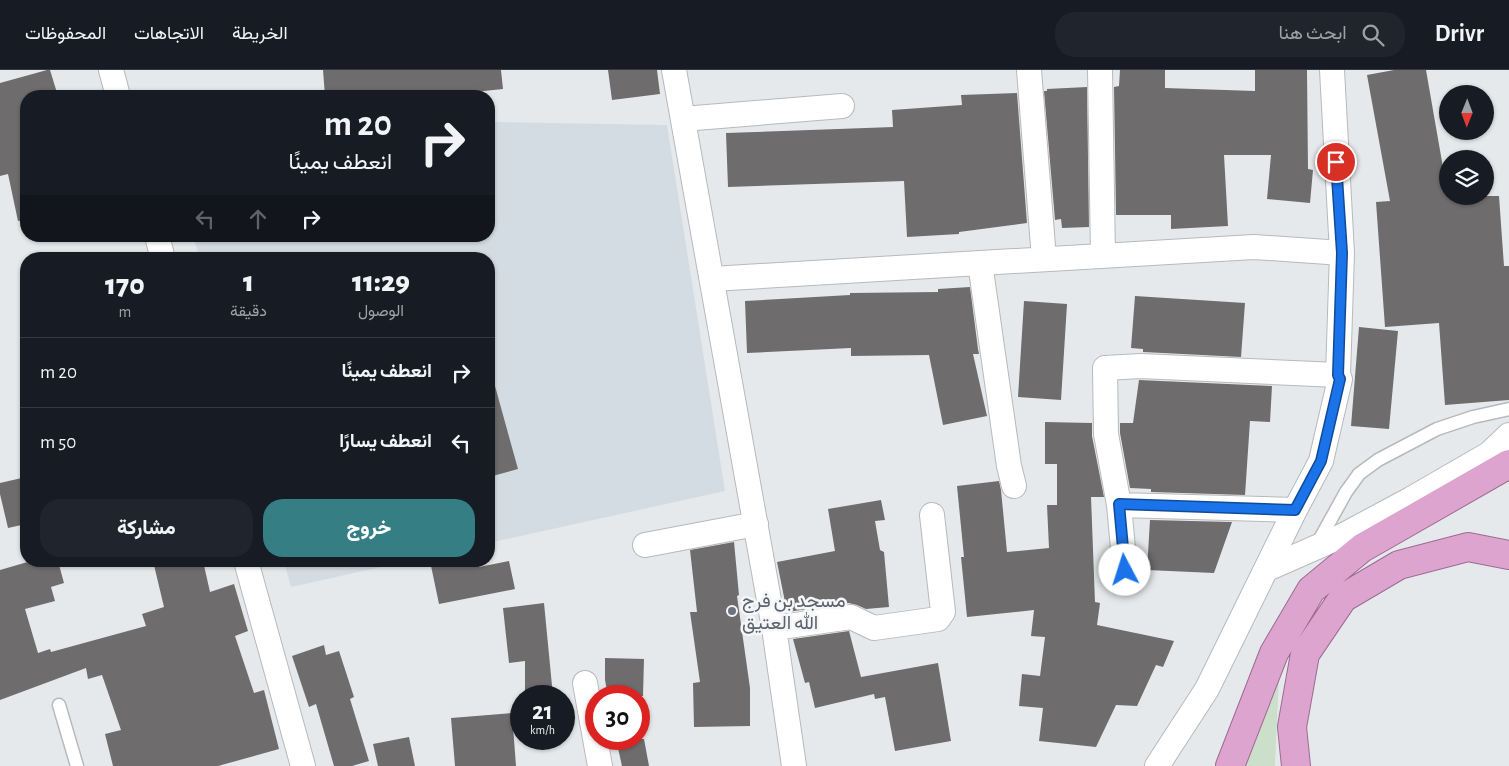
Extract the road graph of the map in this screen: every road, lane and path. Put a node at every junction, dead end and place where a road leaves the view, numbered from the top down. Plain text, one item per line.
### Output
1 (111, 70) edge
2 (674, 70) edge
3 (1029, 70) edge
4 (1100, 70) edge
5 (1332, 70) edge
6 (116, 90) edge
7 (842, 106) dead end
8 (682, 119) junction
9 (1342, 253) junction
10 (1104, 256) junction
11 (1044, 259) junction
12 (980, 264) junction
13 (712, 279) junction
14 (1338, 375) junction
15 (1509, 409) edge
16 (1509, 434) edge
17 (1509, 464) edge
18 (1014, 486) dead end
19 (1119, 504) junction
20 (1295, 510) junction
21 (932, 515) dead end
22 (756, 524) junction
23 (645, 545) dead end
24 (1315, 548) junction
25 (1509, 555) edge
26 (248, 567) edge
27 (1267, 568) junction
28 (1125, 570) dead end
29 (774, 628) junction
30 (585, 683) dead end
31 (59, 705) dead end
32 (77, 766) edge
33 (303, 766) edge
34 (600, 766) edge
35 (794, 766) edge
36 (1157, 766) edge
37 (1230, 766) edge
38 (1296, 766) edge

1 - 6 street
2 - 8 street
3 - 11 street
4 - 10 street
5 - 9 street
7 - 8 street
8 - 13 street
9 - 10 street
9 - 14 street
10 - 11 street
11 - 12 street
12 - 13 street
12 - 18 street
13 - 22 street
14 - 19 street
14 - 20 street
15 - 24 lane
16 - 24 street
17 - 37 highway
19 - 20 street
19 - 28 street
20 - 27 street
21 - 29 street
22 - 23 street
22 - 29 street
24 - 27 street
25 - 38 highway
26 - 33 street
27 - 36 street
29 - 35 street
30 - 34 street
31 - 32 lane

